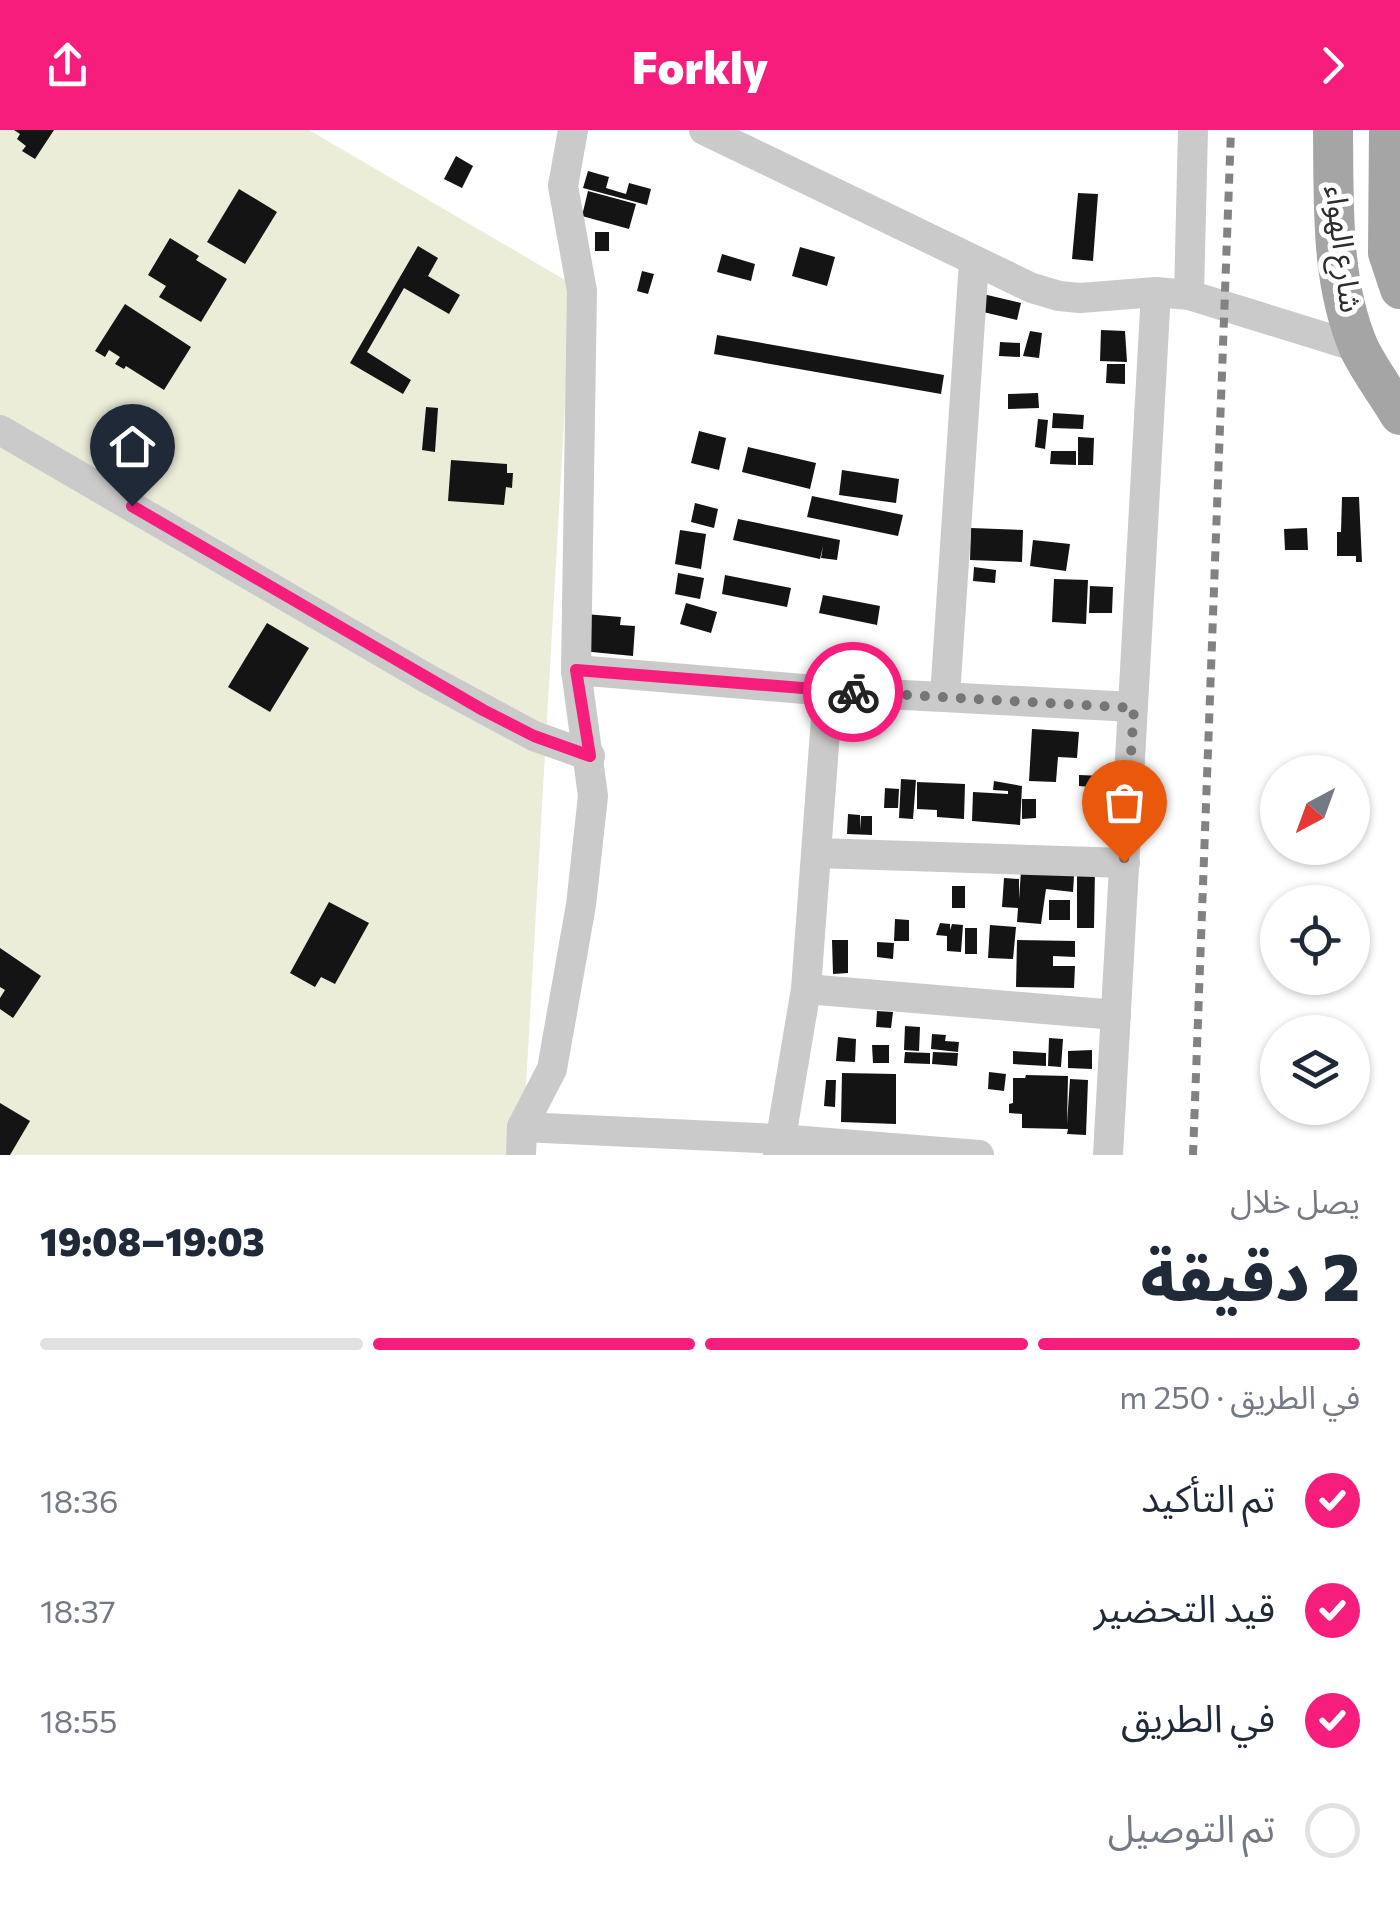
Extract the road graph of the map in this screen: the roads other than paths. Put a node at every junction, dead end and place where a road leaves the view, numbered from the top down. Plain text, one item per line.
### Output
1 (573, 130) edge
2 (704, 130) edge
3 (1193, 130) edge
4 (1332, 130) edge
5 (1389, 130) edge
6 (974, 260) junction
7 (1400, 290) edge
8 (1156, 292) junction
9 (1189, 294) junction
10 (1360, 348) junction
11 (1400, 415) edge
12 (0, 430) edge
13 (576, 670) junction
14 (828, 691) junction
15 (945, 696) junction
16 (1134, 708) junction
17 (590, 756) junction
18 (816, 854) junction
19 (1124, 862) junction
20 (806, 989) junction
21 (1116, 1016) junction
22 (522, 1141) edge
23 (779, 1147) edge
24 (979, 1155) edge
25 (1108, 1155) edge

1 - 13 street
2 - 6 street
3 - 9 street
4 - 10 main road, شارع الهواء
5 - 7 main road, شارع الهواء
6 - 8 street
6 - 15 street
8 - 9 street
8 - 16 street
9 - 10 street
10 - 11 main road, شارع الهواء
12 - 17 street
13 - 14 street
13 - 17 street
14 - 15 street
14 - 18 street
15 - 16 street
16 - 19 street
17 - 22 street
18 - 19 street
18 - 20 street
19 - 21 street
20 - 21 street
20 - 23 street
21 - 25 street
22 - 23 street
23 - 24 street

